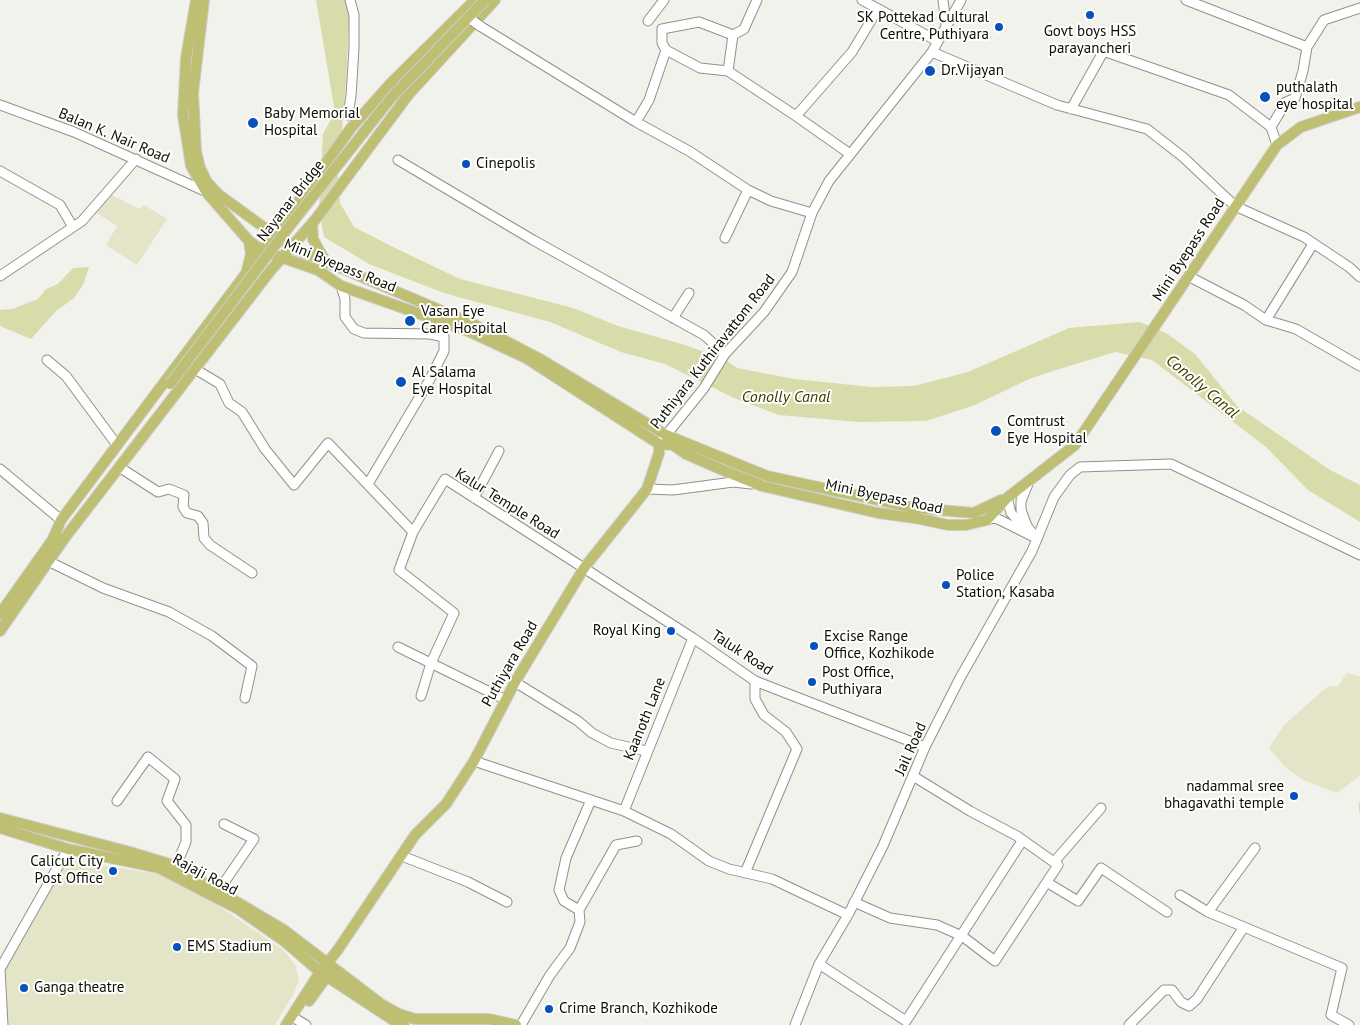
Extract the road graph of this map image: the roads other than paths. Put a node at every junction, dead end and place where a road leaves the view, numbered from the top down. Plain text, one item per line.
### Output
1 (196, 0) edge
2 (204, 0) edge
3 (350, 0) edge
4 (475, 0) edge
5 (485, 0) edge
6 (495, 0) edge
7 (664, 0) edge
8 (757, 0) edge
9 (862, 0) edge
10 (943, 0) edge
11 (961, 0) edge
12 (1186, 0) edge
13 (1360, 8) edge
14 (878, 9) junction
15 (648, 21) dead end
16 (475, 22) dead end
17 (946, 25) junction
18 (733, 35) junction
19 (937, 41) junction
20 (1307, 47) junction
21 (666, 50) junction
22 (932, 52) junction
23 (191, 60) junction
24 (728, 70) junction
25 (0, 104) edge
26 (1360, 107) edge
27 (1071, 109) junction
28 (367, 110) junction
29 (348, 115) dead end
30 (796, 116) junction
31 (636, 122) junction
32 (384, 127) junction
33 (1271, 127) junction
34 (1277, 145) junction
35 (850, 154) junction
36 (136, 159) junction
37 (398, 160) dead end
38 (0, 171) edge
39 (748, 190) junction
40 (211, 192) junction
41 (1235, 206) junction
42 (812, 213) junction
43 (313, 221) junction
44 (73, 227) junction
45 (725, 238) dead end
46 (249, 240) junction
47 (1314, 244) junction
48 (291, 247) junction
49 (263, 251) junction
50 (282, 258) junction
51 (325, 261) junction
52 (247, 273) junction
53 (0, 276) edge
54 (1190, 277) junction
55 (1360, 277) edge
56 (341, 286) junction
57 (689, 293) dead end
58 (673, 318) junction
59 (1266, 320) junction
60 (725, 354) junction
61 (47, 360) dead end
62 (1360, 366) edge
63 (195, 369) junction
64 (666, 435) junction
65 (659, 444) junction
66 (117, 445) junction
67 (499, 450) dead end
68 (119, 467) junction
69 (0, 469) edge
70 (368, 484) junction
71 (1028, 484) junction
72 (762, 486) junction
73 (647, 489) junction
74 (474, 498) junction
75 (1007, 498) junction
76 (61, 520) junction
77 (987, 520) junction
78 (413, 532) junction
79 (1037, 539) junction
80 (56, 542) junction
81 (1360, 555) edge
82 (48, 561) junction
83 (584, 568) junction
84 (252, 573) dead end
85 (3, 603) edge
86 (0, 614) edge
87 (0, 631) edge
88 (693, 638) junction
89 (398, 647) dead end
90 (431, 663) junction
91 (755, 681) junction
92 (515, 682) junction
93 (421, 696) dead end
94 (246, 698) dead end
95 (506, 700) junction
96 (925, 747) junction
97 (646, 752) junction
98 (474, 761) junction
99 (913, 776) junction
100 (591, 800) junction
101 (117, 801) dead end
102 (1101, 808) dead end
103 (624, 811) junction
104 (0, 818) edge
105 (224, 824) dead end
106 (0, 828) edge
107 (637, 841) dead end
108 (1022, 841) junction
109 (1255, 848) dead end
110 (68, 849) junction
111 (402, 856) junction
112 (1054, 862) junction
113 (176, 866) junction
114 (745, 873) junction
115 (1048, 883) junction
116 (218, 890) junction
117 (1180, 895) dead end
118 (507, 902) dead end
119 (854, 902) junction
120 (579, 910) junction
121 (1167, 912) dead end
122 (1208, 912) junction
123 (848, 915) junction
124 (1244, 928) junction
125 (962, 936) junction
126 (819, 964) junction
127 (327, 970) junction
128 (0, 1002) edge
129 (293, 1022) edge
130 (503, 1024) edge
131 (3, 1025) edge
132 (286, 1025) edge
133 (306, 1025) edge
134 (404, 1025) edge
135 (516, 1025) edge
136 (521, 1025) edge
137 (795, 1025) edge
138 (1129, 1025) edge
139 (1349, 1025) edge

1 - 23 main road
2 - 23 main road
3 - 29 street
4 - 28 main road
5 - 80 main road, Nayanar Bridge, bridge
6 - 32 main road
7 - 15 street
8 - 18 street
9 - 14 street
10 - 17 street
11 - 17 street
12 - 20 street
13 - 20 street
14 - 19 street
14 - 30 street
16 - 31 street
17 - 19 street
18 - 21 street
18 - 24 street
19 - 22 street
20 - 33 street
21 - 24 street
21 - 31 street
22 - 27 street
22 - 35 street, Puthiyara Kuthiravattom Road
23 - 40 main road
24 - 30 street
25 - 36 street, Balan K. Nair Road
26 - 34 main road, Mini Byepass Road
27 - 33 street
27 - 41 street
28 - 32 main road
28 - 49 main road
30 - 35 street
31 - 39 street
32 - 43 main road
33 - 34 street
34 - 41 main road, Mini Byepass Road
35 - 42 street, Puthiyara Kuthiravattom Road
36 - 40 street, Balan K. Nair Road
36 - 44 street
37 - 58 street
38 - 44 street
39 - 42 street
39 - 45 street
40 - 46 main road, Mini Byepass Road
40 - 48 main road
41 - 47 street
41 - 54 main road, Mini Byepass Road
42 - 60 street, Puthiyara Kuthiravattom Road
43 - 48 main road
43 - 51 main road
44 - 53 street
46 - 49 main road, Mini Byepass Road
46 - 52 main road
47 - 55 street
47 - 59 street
48 - 50 main road
48 - 51 main road
49 - 50 main road, Mini Byepass Road
49 - 52 main road
50 - 56 main road, Mini Byepass Road
50 - 63 main road
51 - 64 main road
52 - 66 main road
54 - 59 street
54 - 71 main road, Mini Byepass Road
56 - 65 main road, Mini Byepass Road
56 - 70 street
57 - 58 street
58 - 60 street
59 - 62 street
60 - 64 street, Puthiyara Kuthiravattom Road
61 - 66 street
63 - 68 main road
63 - 70 street
64 - 65 street, Puthiyara Kuthiravattom Road
64 - 75 main road
65 - 72 main road, Mini Byepass Road
65 - 73 main road, Puthiyara Road
66 - 76 main road
67 - 74 street
68 - 80 main road
68 - 84 street
69 - 76 street
70 - 78 street
71 - 75 main road, Mini Byepass Road
71 - 79 street
72 - 73 street
72 - 77 main road, Mini Byepass Road
73 - 83 main road, Puthiyara Road
74 - 78 street, Kalur Temple Road
74 - 83 street, Kalur Temple Road
75 - 77 main road, Mini Byepass Road
75 - 79 street
76 - 80 main road
77 - 79 street
78 - 90 street
79 - 81 street, Jail Road
79 - 96 street, Jail Road
80 - 82 main road
80 - 85 main road
82 - 87 main road
82 - 94 street
83 - 88 street, Taluk Road
83 - 92 main road, Puthiyara Road
85 - 86 main road
88 - 91 street, Taluk Road
88 - 97 street, Kaanoth Lane
89 - 90 street
90 - 93 street
90 - 95 street
91 - 96 street, Taluk Road
91 - 114 street
92 - 95 main road, Puthiyara Road
92 - 97 street
95 - 98 main road, Puthiyara Road
96 - 99 street, Jail Road
97 - 103 street, Kaanoth Lane
98 - 100 street
98 - 111 main road, Puthiyara Road
99 - 108 street
99 - 119 street, Jail Road
100 - 103 street
100 - 120 street
101 - 113 street
102 - 112 street
103 - 114 street
104 - 113 main road
105 - 116 street
106 - 110 main road, Rajaji Road
107 - 120 street
108 - 112 street
108 - 125 street
109 - 122 street
110 - 127 main road, Rajaji Road
110 - 128 street
111 - 118 street
111 - 127 main road, Puthiyara Road
112 - 115 street
113 - 116 main road
114 - 123 street
115 - 121 street
115 - 125 street
116 - 127 main road
117 - 122 street
119 - 123 street, Jail Road
119 - 125 street
120 - 136 street
122 - 124 street
123 - 126 street, Jail Road
124 - 138 street
124 - 139 street
125 - 126 street
126 - 137 street, Jail Road
127 - 129 main road
127 - 130 main road
127 - 132 main road
127 - 134 main road
128 - 131 street
129 - 133 street
130 - 135 main road

